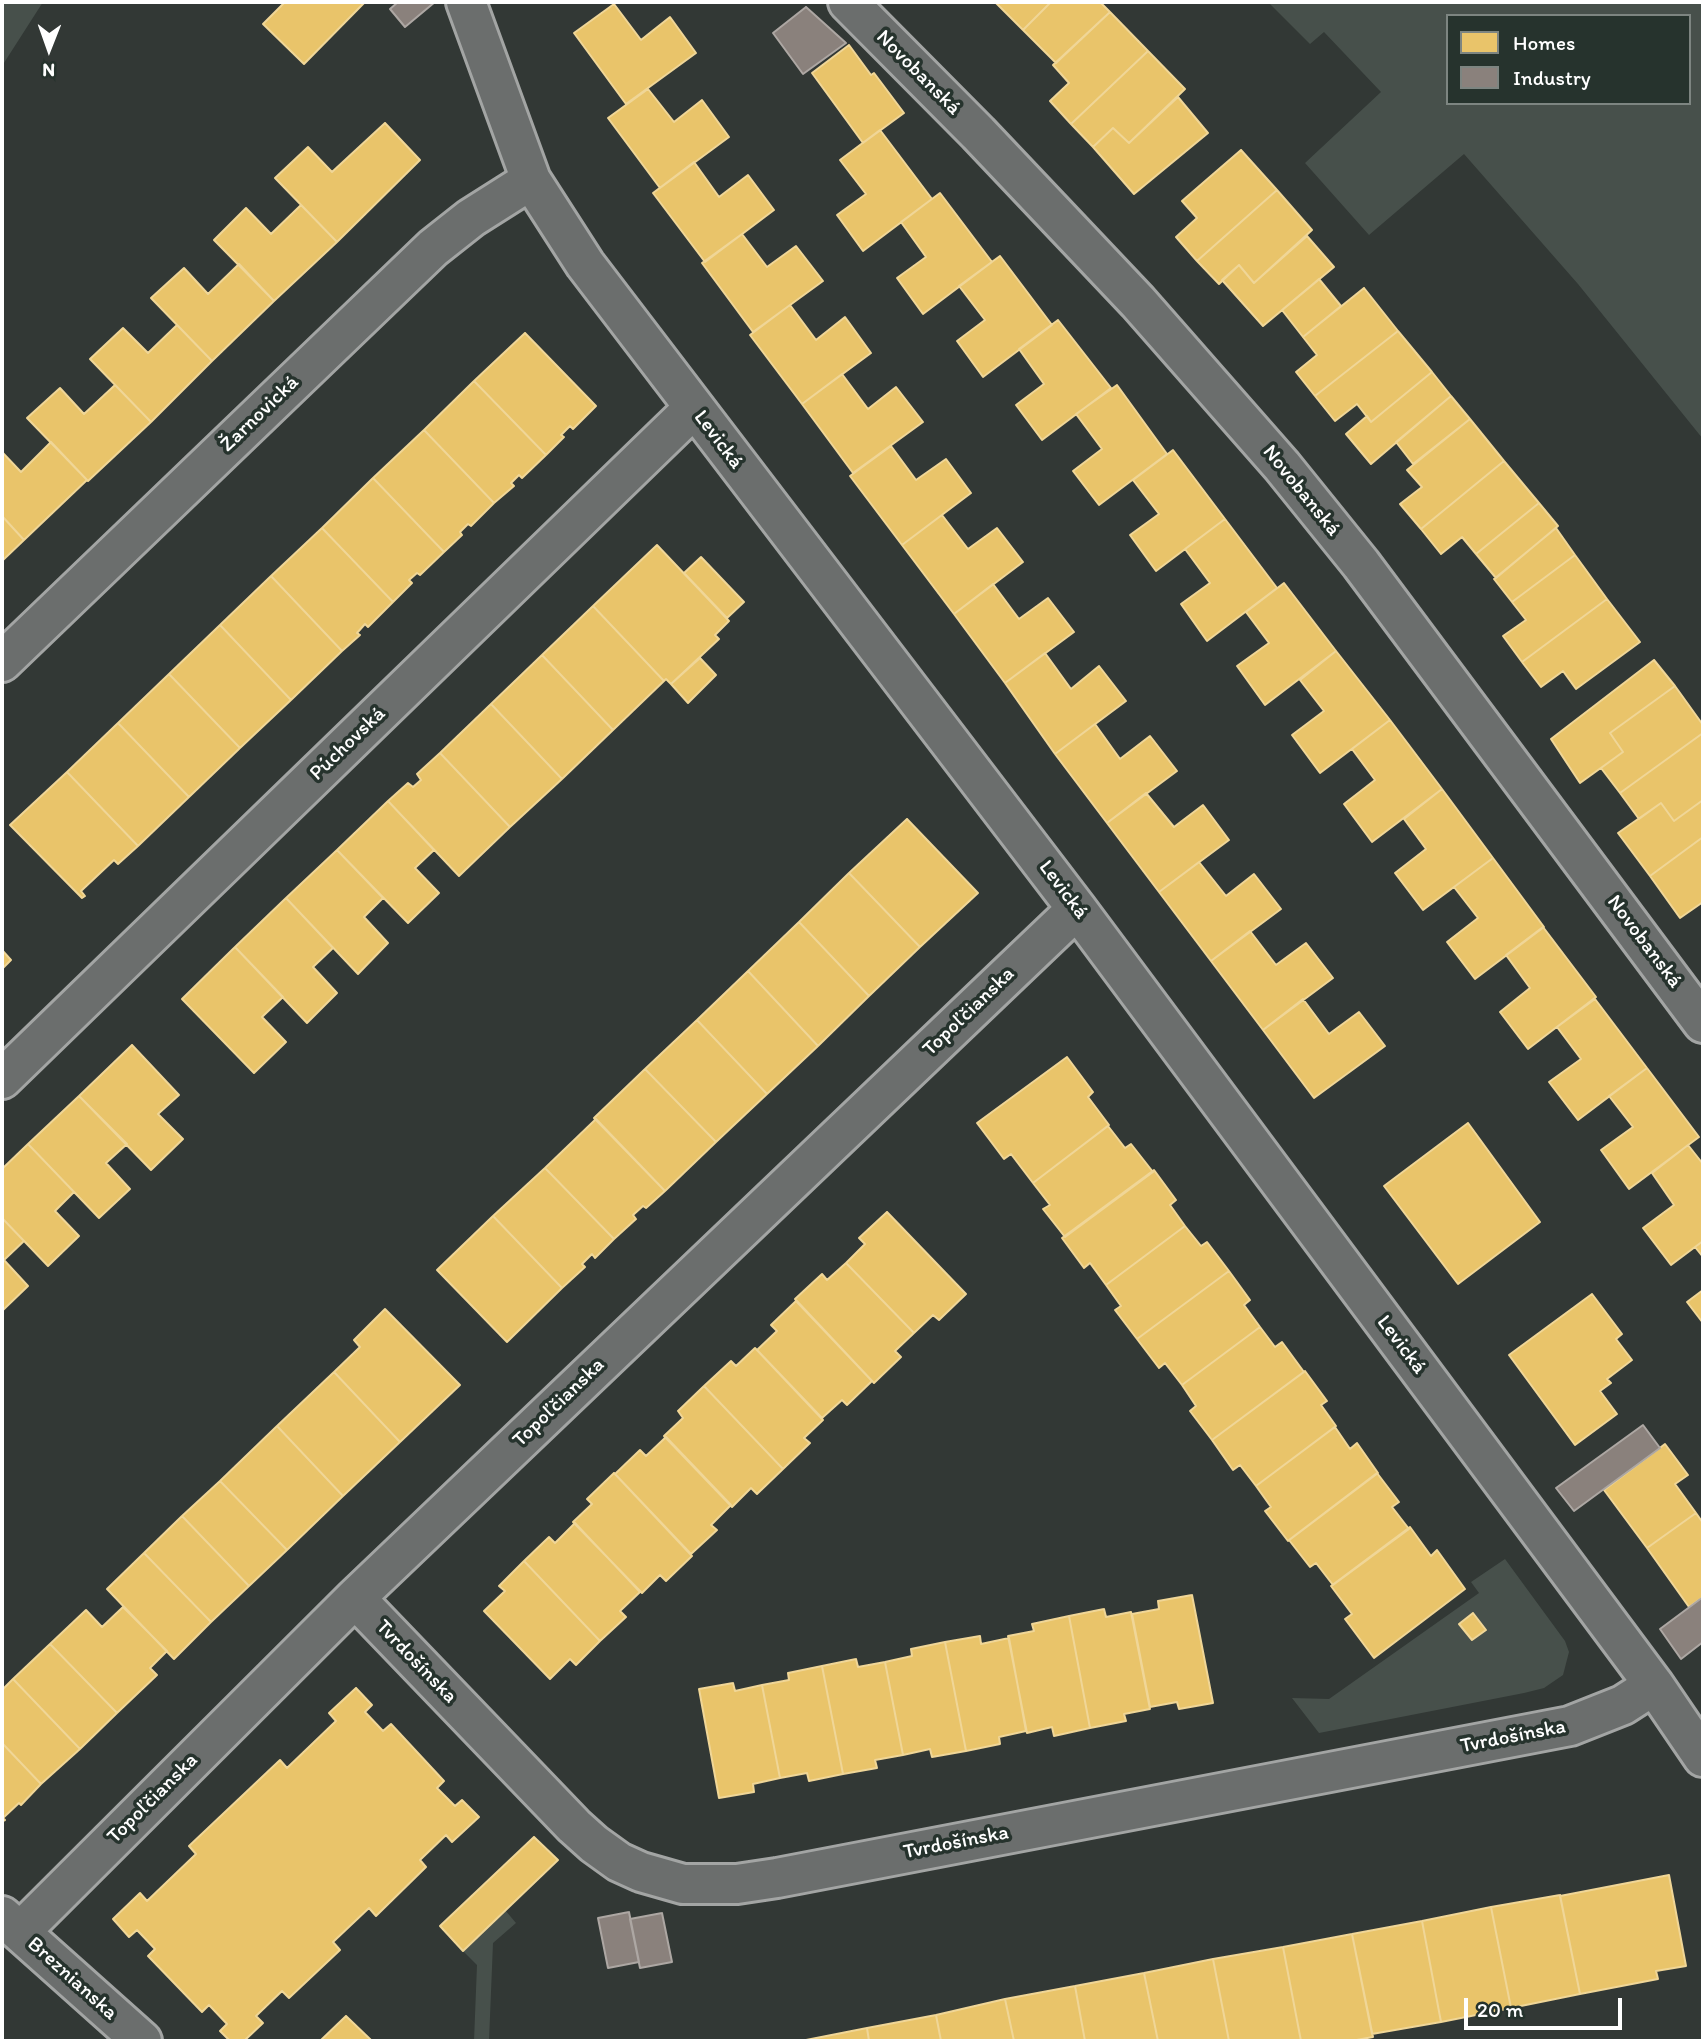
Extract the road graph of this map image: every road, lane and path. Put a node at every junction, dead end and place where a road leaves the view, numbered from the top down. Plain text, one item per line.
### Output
1 (466, 2) edge
2 (848, 2) edge
3 (531, 180) junction
4 (694, 408) junction
5 (2, 662) edge
6 (1077, 909) junction
7 (1703, 1023) edge
8 (2, 1079) edge
9 (355, 1598) junction
10 (1654, 1685) junction
11 (1703, 1757) edge
12 (11, 1924) edge
13 (142, 2041) edge

1 - 3 street, Levická
2 - 7 street, Novobanská
3 - 4 street, Levická
3 - 5 street, Žarnovická
4 - 6 street, Levická
4 - 8 street, Púchovská
6 - 9 street, Topoľčianska
6 - 10 street, Levická
9 - 10 street, Tvrdošínska
9 - 12 street, Topoľčianska
10 - 11 street, Levická
12 - 13 street, Breznianska

